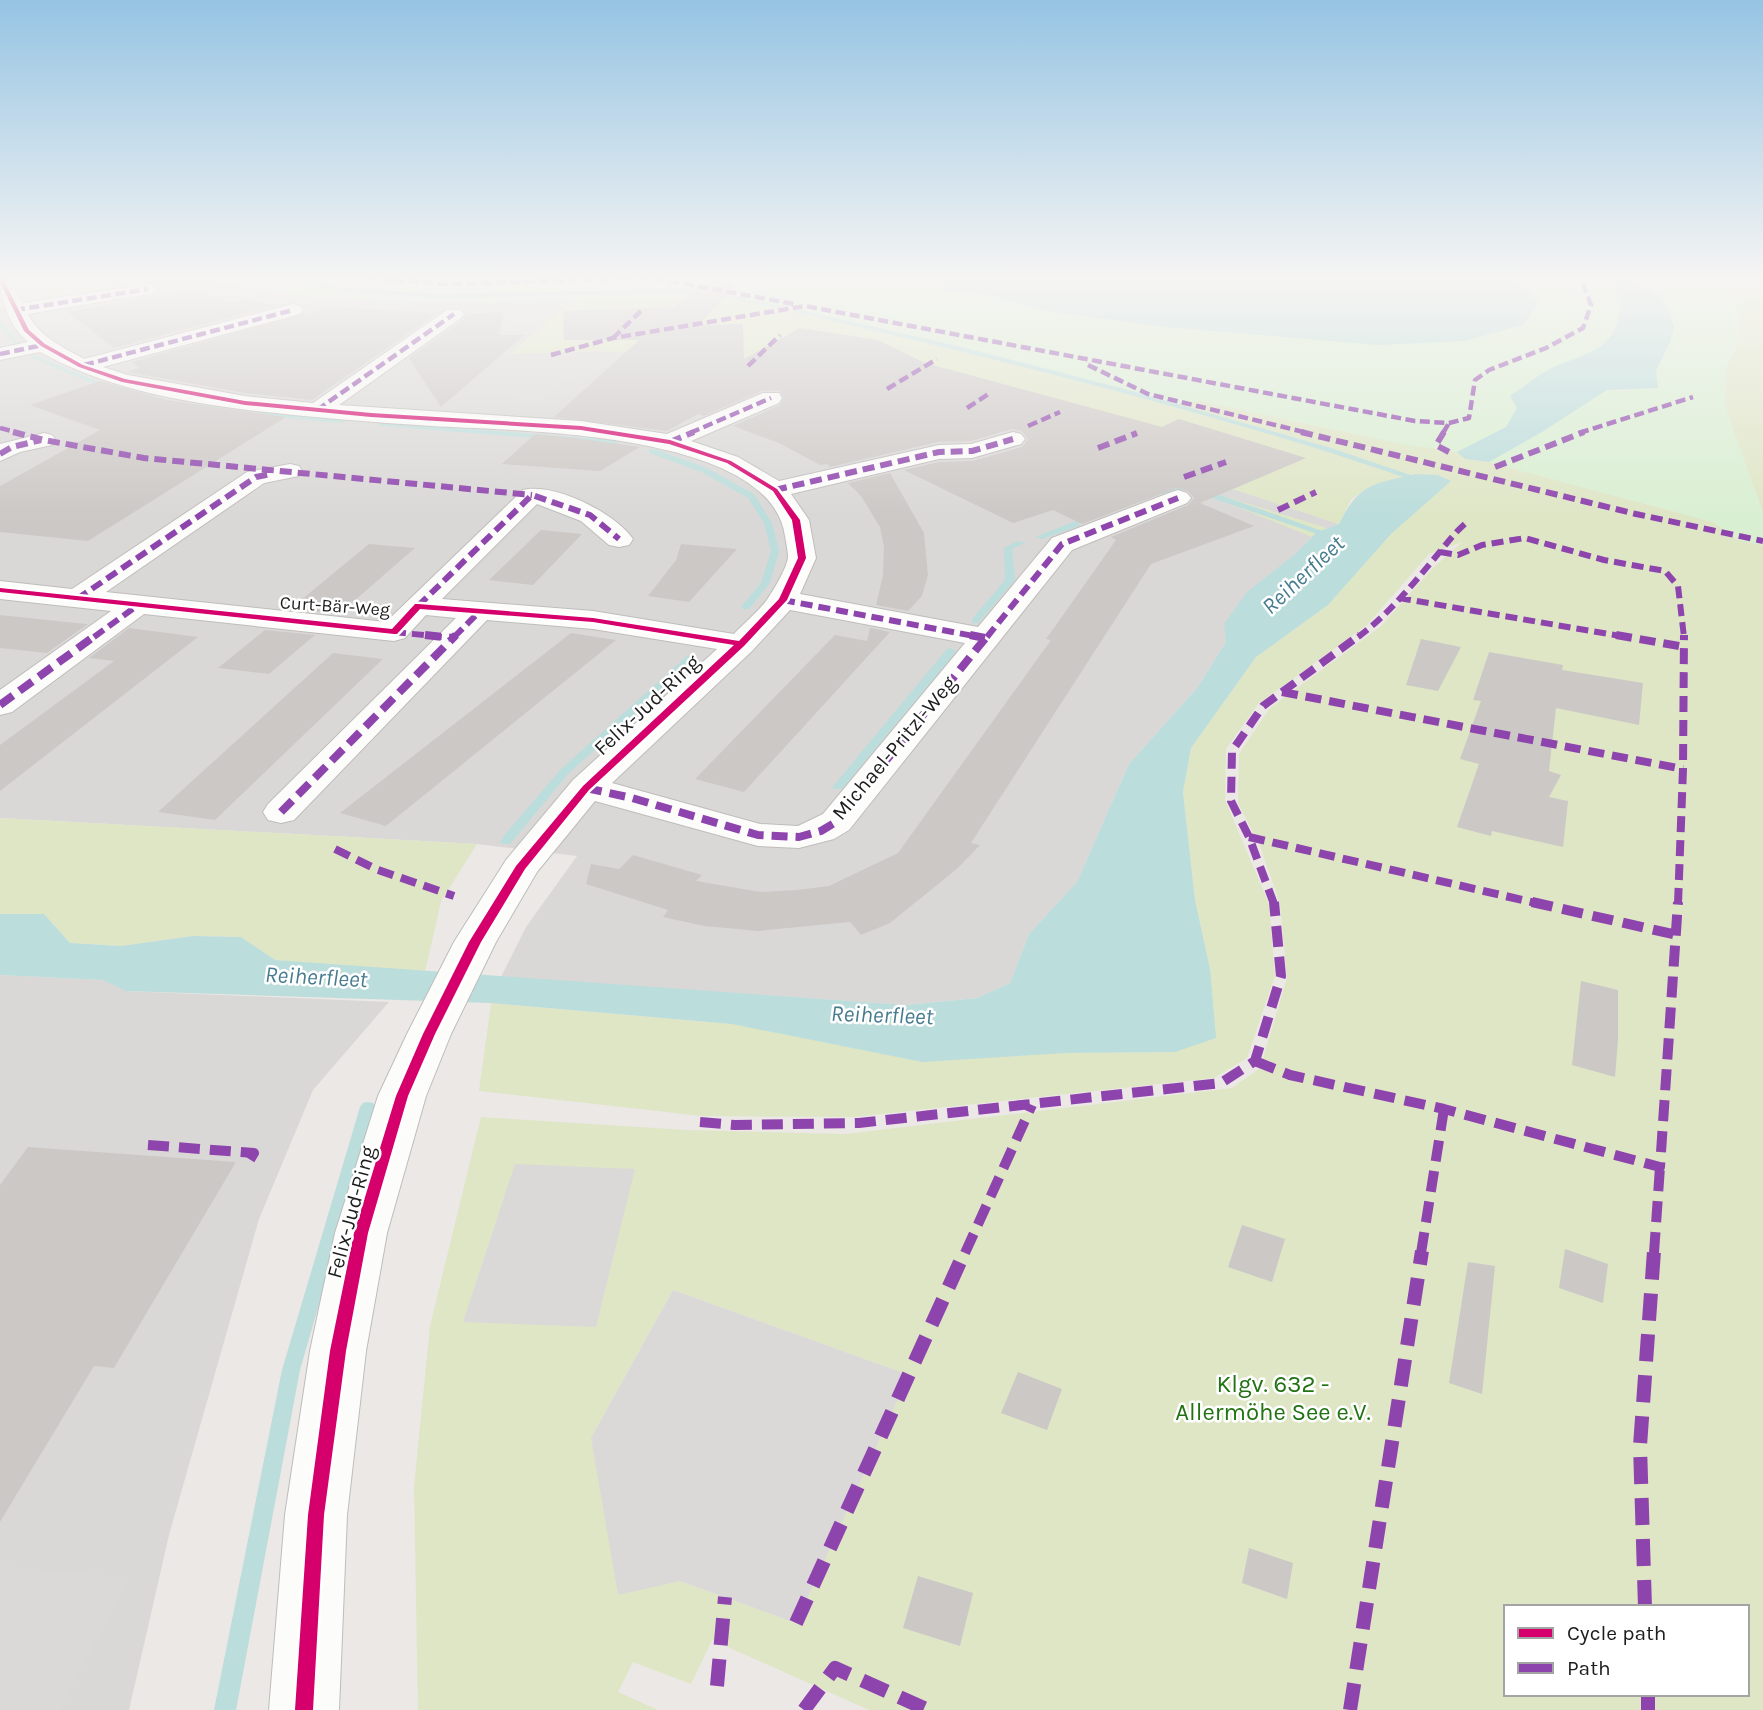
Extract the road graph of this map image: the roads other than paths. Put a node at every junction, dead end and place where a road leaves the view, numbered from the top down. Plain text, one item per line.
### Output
1 (64, 357) edge
2 (116, 357) edge
3 (393, 357) edge
4 (81, 366) junction
5 (771, 398) dead end
6 (317, 410) junction
7 (1013, 439) dead end
8 (44, 440) dead end
9 (670, 442) junction
10 (0, 454) edge
11 (290, 471) dead end
12 (775, 489) junction
13 (1178, 498) dead end
14 (619, 539) dead end
15 (0, 590) edge
16 (77, 599) junction
17 (783, 600) junction
18 (138, 605) junction
19 (418, 606) junction
20 (479, 612) junction
21 (394, 632) junction
22 (453, 638) junction
23 (985, 638) junction
24 (741, 644) junction
25 (0, 705) edge
26 (586, 788) junction
27 (281, 812) dead end
28 (304, 1710) edge

1 - 4 street, Felix-Jud-Ring
2 - 4 street
3 - 6 street
4 - 6 street, Felix-Jud-Ring
5 - 9 street
6 - 9 street, Felix-Jud-Ring
7 - 12 street
8 - 10 street
9 - 12 street, Felix-Jud-Ring
11 - 16 street
12 - 17 street, Felix-Jud-Ring
13 - 23 street, Michael-Pritzl-Weg
14 - 19 street, Curt-Bär-Weg
15 - 16 street, Curt-Bär-Weg
16 - 18 street, Curt-Bär-Weg
17 - 23 street
17 - 24 street, Felix-Jud-Ring
18 - 21 street, Curt-Bär-Weg
18 - 25 street
19 - 20 street, Curt-Bär-Weg
19 - 21 street, Curt-Bär-Weg
20 - 22 street
20 - 24 street, Curt-Bär-Weg
21 - 22 street, Curt-Bär-Weg
22 - 27 street
23 - 26 street, Michael-Pritzl-Weg
24 - 26 street, Felix-Jud-Ring
26 - 28 street, Felix-Jud-Ring

